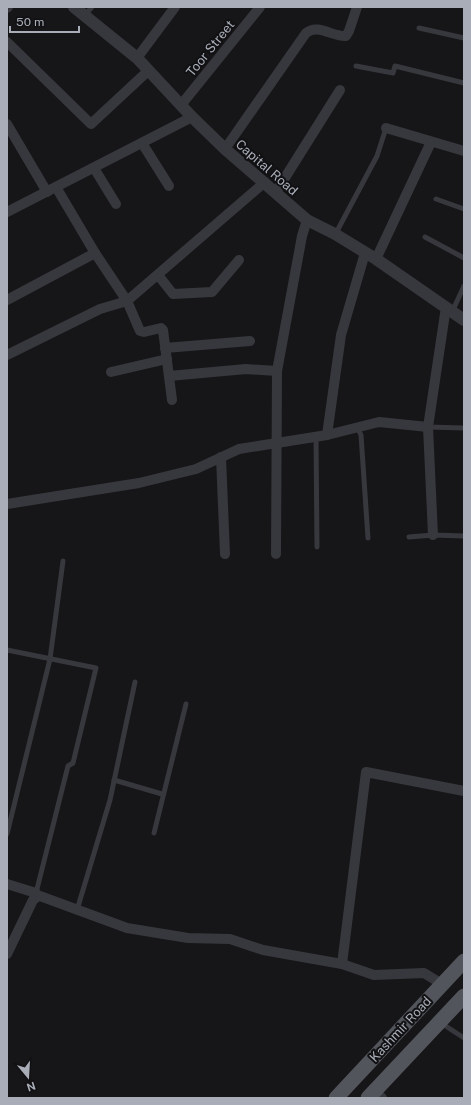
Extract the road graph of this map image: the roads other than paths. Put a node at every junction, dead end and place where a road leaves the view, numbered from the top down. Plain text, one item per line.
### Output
1 (74, 7) edge
2 (175, 7) edge
3 (260, 7) edge
4 (357, 7) edge
5 (88, 11) edge
6 (418, 28) dead end
7 (464, 38) edge
8 (7, 42) edge
9 (137, 58) junction
10 (356, 66) dead end
11 (148, 71) junction
12 (464, 83) edge
13 (340, 90) dead end
14 (181, 105) junction
15 (192, 118) junction
16 (7, 124) edge
17 (386, 128) joint
18 (432, 142) junction
19 (142, 143) junction
20 (225, 149) junction
21 (464, 151) edge
22 (94, 168) junction
23 (265, 182) junction
24 (170, 186) dead end
25 (52, 189) junction
26 (276, 192) junction
27 (436, 199) dead end
28 (116, 204) dead end
29 (464, 209) edge
30 (7, 212) edge
31 (307, 220) junction
32 (335, 234) junction
33 (425, 237) dead end
34 (95, 253) junction
35 (370, 256) junction
36 (464, 258) edge
37 (239, 260) dead end
38 (158, 275) junction
39 (464, 286) edge
40 (7, 300) edge
41 (126, 301) junction
42 (449, 309) junction
43 (464, 320) edge
44 (250, 341) dead end
45 (165, 348) junction
46 (7, 355) edge
47 (167, 359) junction
48 (277, 371) junction
49 (111, 372) dead end
50 (169, 376) junction
51 (172, 400) dead end
52 (428, 427) junction
53 (357, 428) junction
54 (464, 428) edge
55 (327, 434) junction
56 (316, 436) junction
57 (277, 443) junction
58 (222, 457) junction
59 (7, 504) edge
60 (433, 535) junction
61 (464, 536) edge
62 (409, 537) dead end
63 (368, 538) dead end
64 (317, 547) dead end
65 (225, 554) dead end
66 (276, 554) dead end
67 (63, 561) dead end
68 (7, 650) edge
69 (50, 659) junction
70 (135, 682) dead end
71 (186, 704) dead end
72 (114, 780) junction
73 (464, 791) edge
74 (162, 794) junction
75 (154, 833) dead end
76 (7, 834) edge
77 (7, 884) edge
78 (36, 893) joint
79 (77, 910) junction
80 (7, 954) edge
81 (464, 961) edge
82 (342, 964) junction
83 (442, 984) junction
84 (464, 996) edge
85 (440, 1022) junction
86 (464, 1038) edge
87 (374, 1096) edge
88 (336, 1098) edge

1 - 5 street, Capital Road
2 - 9 street
3 - 14 street, Toor Street
4 - 20 street
5 - 9 street, Capital Road
6 - 7 lane
8 - 11 street
9 - 11 street, Capital Road
10 - 12 lane
11 - 14 street, Capital Road
13 - 26 street
14 - 15 street, Capital Road
15 - 19 street
15 - 20 street, Capital Road
16 - 25 street
17 - 18 street
17 - 32 lane
18 - 21 street
18 - 35 street
19 - 22 street
19 - 24 street
20 - 23 street, Capital Road
22 - 25 street
22 - 28 street
23 - 26 street, Capital Road
23 - 38 street
25 - 30 street
25 - 34 street
26 - 31 street, Capital Road
27 - 29 lane
31 - 32 street, Capital Road
31 - 48 street
32 - 35 street, Capital Road
33 - 36 lane
34 - 40 street
34 - 41 street
35 - 42 street, Capital Road
35 - 55 street
37 - 38 street
38 - 41 street
39 - 42 lane
41 - 45 street
41 - 46 street
42 - 43 street, Capital Road
42 - 52 street
44 - 45 street
45 - 47 street
47 - 49 street
47 - 50 street
48 - 50 street
48 - 57 street
50 - 51 street
52 - 53 street
52 - 54 lane
52 - 60 street
53 - 55 street
53 - 63 lane
55 - 56 street
56 - 57 street
56 - 64 lane
57 - 58 street
57 - 66 street
58 - 59 street
58 - 65 street
60 - 61 lane
60 - 62 lane
67 - 69 lane
68 - 69 lane
69 - 76 lane
69 - 78 lane
70 - 72 lane
71 - 74 lane
72 - 74 lane
72 - 79 lane
73 - 82 street
74 - 75 lane
77 - 78 street
79 - 80 street
79 - 82 street
81 - 83 main road, Kashmir Road
82 - 83 street
83 - 88 main road, Kashmir Road
84 - 85 main road, Kashmir Road
85 - 86 lane
85 - 87 main road, Kashmir Road

